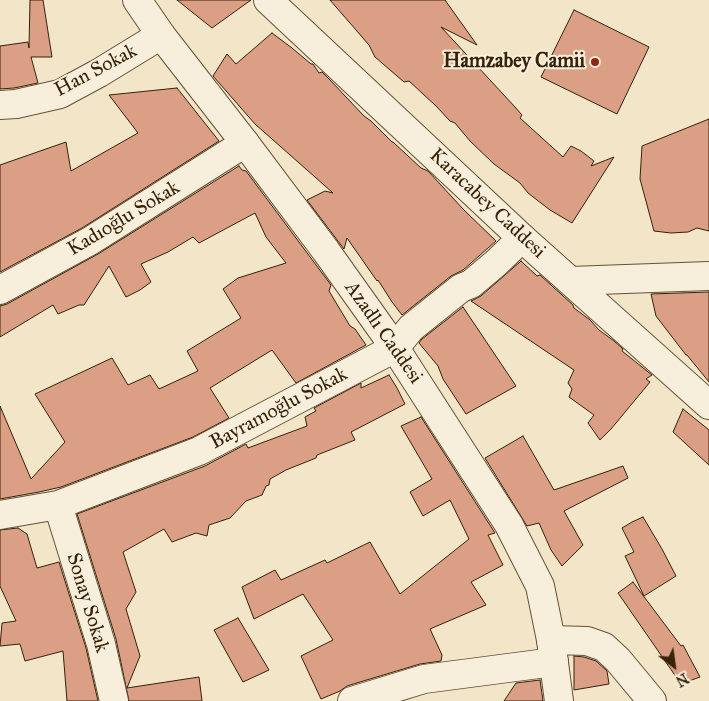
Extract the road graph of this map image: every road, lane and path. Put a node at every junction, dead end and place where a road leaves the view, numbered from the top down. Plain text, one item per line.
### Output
1 (137, 0) edge
2 (268, 0) edge
3 (161, 35) junction
4 (0, 105) edge
5 (246, 143) junction
6 (522, 238) junction
7 (709, 276) edge
8 (570, 281) junction
9 (0, 290) edge
10 (395, 348) junction
11 (709, 405) edge
12 (58, 505) junction
13 (0, 515) edge
14 (553, 651) junction
15 (114, 701) edge
16 (352, 701) edge
17 (559, 701) edge
18 (652, 701) edge

1 - 3 street, Azadlı Caddesi
2 - 6 street, Karacabey Caddesi
3 - 4 street, Han Sokak
3 - 5 street, Azadlı Caddesi
5 - 9 street, Kadıoğlu Sokak
5 - 10 street, Azadlı Caddesi
6 - 8 street, Karacabey Caddesi
6 - 10 street, Bayramoğlu Sokak
7 - 8 street
8 - 11 street, Karacabey Caddesi
10 - 12 street, Bayramoğlu Sokak
10 - 14 street, Azadlı Caddesi
12 - 13 street, Bayramoğlu Sokak
12 - 15 street, Sonay Sokak
14 - 16 street
14 - 17 street, Azadlı Caddesi
14 - 18 street

